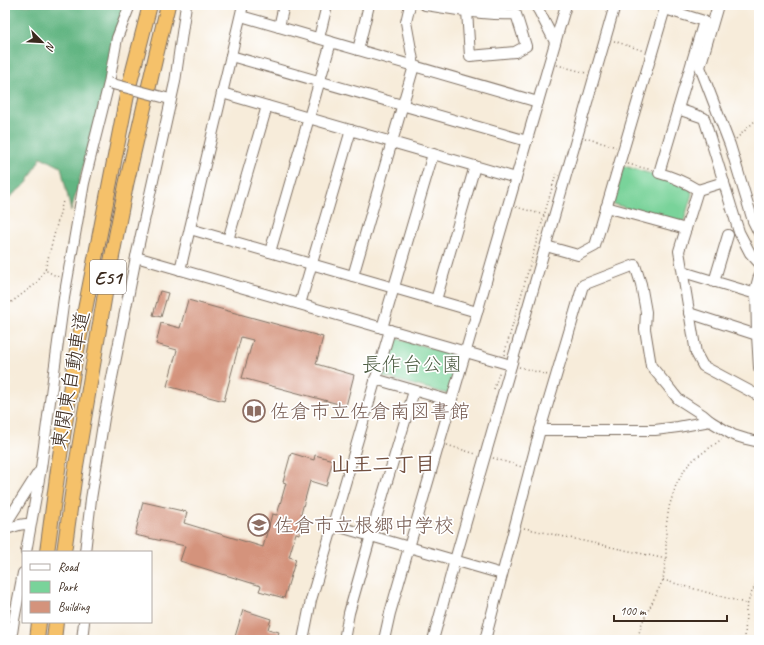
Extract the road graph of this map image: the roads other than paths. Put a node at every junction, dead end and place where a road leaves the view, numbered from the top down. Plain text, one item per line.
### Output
1 (130, 5) edge
2 (150, 5) edge
3 (168, 5) edge
4 (186, 5) edge
5 (243, 5) edge
6 (284, 5) edge
7 (327, 5) edge
8 (368, 5) edge
9 (410, 5) edge
10 (425, 5) edge
11 (535, 5) edge
12 (566, 5) edge
13 (616, 5) edge
14 (718, 5) edge
15 (666, 7) edge
16 (467, 10) junction
17 (241, 16) junction
18 (279, 27) junction
19 (319, 38) junction
20 (331, 42) junction
21 (555, 42) junction
22 (358, 50) junction
23 (231, 56) junction
24 (414, 66) junction
25 (320, 81) junction
26 (109, 83) junction
27 (222, 93) junction
28 (169, 98) junction
29 (538, 102) junction
30 (403, 105) junction
31 (267, 106) junction
32 (678, 109) junction
33 (309, 118) junction
34 (351, 130) junction
35 (527, 141) junction
36 (392, 142) junction
37 (433, 154) junction
38 (475, 166) junction
39 (516, 178) junction
40 (724, 182) junction
41 (698, 190) junction
42 (606, 207) junction
43 (190, 229) junction
44 (686, 229) junction
45 (759, 233) edge
46 (728, 235) dead end
47 (228, 240) junction
48 (546, 246) junction
49 (270, 252) junction
50 (136, 257) junction
51 (759, 263) edge
52 (312, 264) junction
53 (180, 270) junction
54 (683, 272) junction
55 (353, 276) junction
56 (759, 276) edge
57 (714, 282) junction
58 (394, 288) junction
59 (756, 294) junction
60 (436, 300) junction
61 (300, 304) junction
62 (477, 312) junction
63 (689, 313) junction
64 (386, 329) junction
65 (757, 335) junction
66 (466, 352) junction
67 (515, 366) junction
68 (759, 368) edge
69 (375, 379) junction
70 (414, 391) junction
71 (759, 396) edge
72 (451, 401) junction
73 (710, 421) junction
74 (540, 430) junction
75 (759, 442) edge
76 (41, 468) junction
77 (5, 525) edge
78 (333, 525) junction
79 (30, 527) junction
80 (5, 529) edge
81 (371, 535) junction
82 (409, 546) junction
83 (26, 551) edge
84 (47, 551) edge
85 (64, 551) edge
86 (85, 551) edge
87 (455, 560) junction
88 (502, 574) junction
89 (22, 578) edge
90 (39, 623) edge
91 (56, 623) edge
92 (84, 623) edge
93 (11, 640) edge
94 (37, 640) edge
95 (54, 640) edge
96 (82, 640) edge
97 (303, 640) edge
98 (344, 640) edge
99 (384, 640) edge
100 (433, 640) edge
101 (485, 640) edge

1 - 26 street
2 - 84 highway, 東関東自動車道 / E51
3 - 85 highway, 東関東自動車道 / E51
4 - 28 street
5 - 17 street
6 - 18 street
7 - 19 street
8 - 22 street
9 - 24 street
10 - 16 street
11 - 21 street
12 - 21 street
13 - 48 street
14 - 45 street
15 - 32 street
15 - 42 street
16 - 16 street
17 - 18 street
17 - 23 street
18 - 19 street
19 - 20 street
20 - 22 street
20 - 25 street
21 - 29 street
22 - 24 street
23 - 25 street
23 - 27 street
24 - 29 street
24 - 30 street
25 - 30 street
25 - 33 street
26 - 28 street, bridge
26 - 76 street
27 - 31 street
27 - 43 street
28 - 50 street
29 - 35 street
30 - 35 street
30 - 36 street
31 - 33 street
31 - 47 street
32 - 40 street
32 - 41 street
33 - 34 street
33 - 49 street
34 - 36 street
34 - 52 street
35 - 39 street
36 - 37 street
36 - 55 street
37 - 38 street
37 - 58 street
38 - 39 street
38 - 60 street
39 - 62 street
40 - 41 street
40 - 51 street
41 - 44 street
42 - 44 street
42 - 48 street
43 - 47 street
43 - 53 street
44 - 54 street
46 - 57 street
47 - 49 street
48 - 67 street
49 - 52 street
50 - 53 street
50 - 86 street
52 - 55 street
52 - 61 street
53 - 61 street
54 - 57 street
54 - 63 street
55 - 58 street
56 - 59 street
57 - 59 street
58 - 60 street
58 - 64 street
59 - 65 street
60 - 62 street
61 - 64 street
62 - 66 street
63 - 65 street
63 - 71 street
64 - 66 street
64 - 69 street
65 - 68 street
66 - 67 street
66 - 72 street
67 - 87 street
69 - 70 street
69 - 78 street
70 - 72 street
70 - 81 street
72 - 82 street
73 - 74 street
73 - 74 street
73 - 75 street
74 - 88 street
76 - 77 street
76 - 79 street
78 - 81 street
78 - 97 street
79 - 80 street
79 - 83 street
81 - 82 street
81 - 98 street
82 - 87 street
82 - 99 street
87 - 88 street
87 - 100 street
88 - 101 street
89 - 93 street
90 - 94 highway
91 - 95 highway
92 - 96 street

